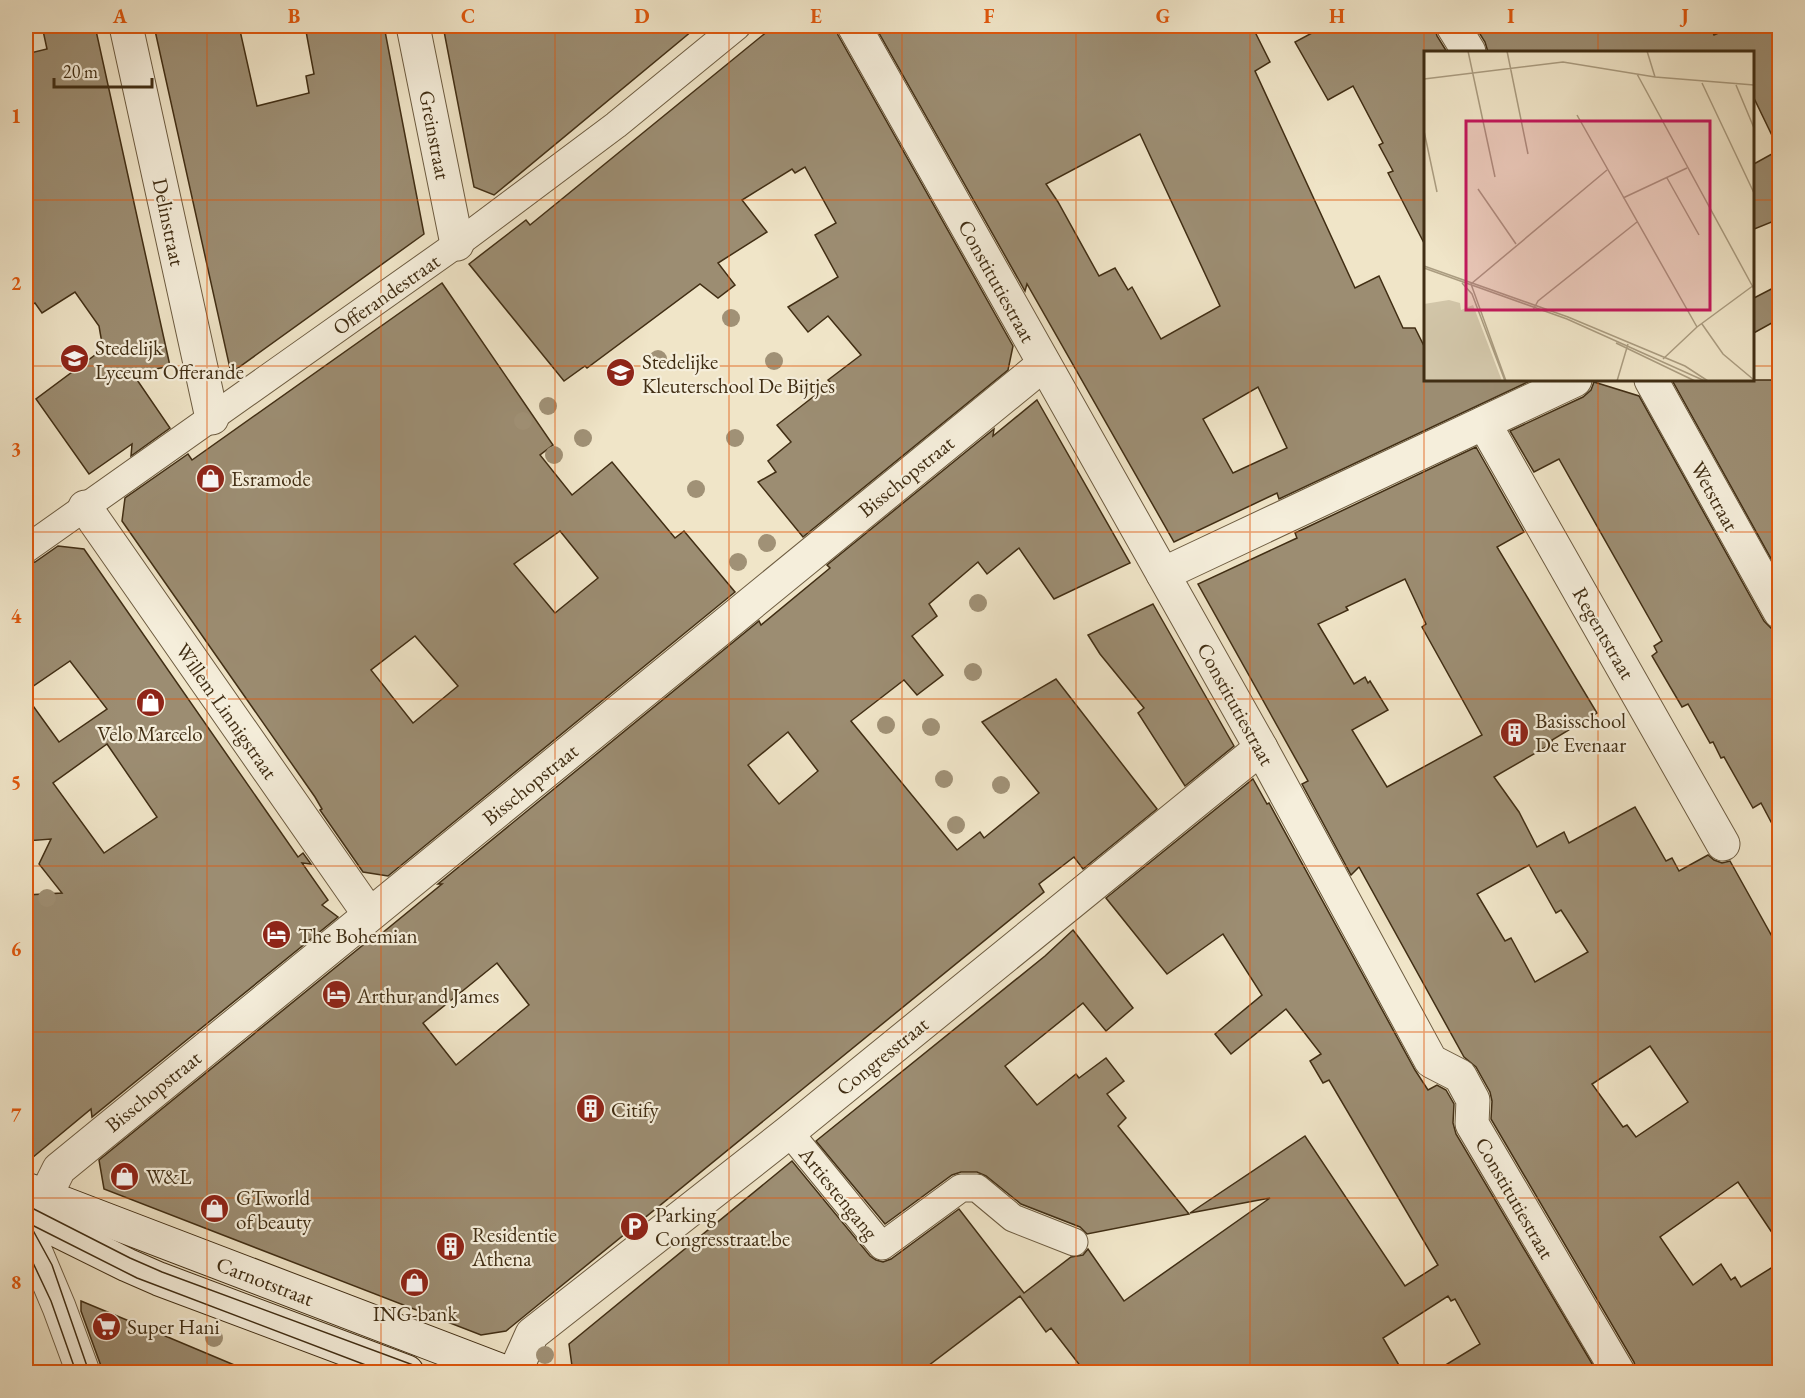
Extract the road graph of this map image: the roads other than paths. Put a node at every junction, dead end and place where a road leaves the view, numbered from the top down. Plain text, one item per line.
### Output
1 (126, 26) edge
2 (413, 26) edge
3 (737, 26) edge
4 (854, 26) edge
5 (1453, 26) edge
6 (1467, 51) edge
7 (457, 244) junction
8 (1044, 364) junction
9 (1573, 381) edge
10 (1652, 381) edge
11 (212, 418) junction
12 (1484, 423) junction
13 (85, 507) junction
14 (26, 549) edge
15 (1163, 574) junction
16 (1779, 612) edge
17 (1261, 748) junction
18 (1723, 844) dead end
19 (369, 914) junction
20 (789, 1132) junction
21 (32, 1205) edge
22 (1074, 1242) dead end
23 (83, 1372) edge
24 (407, 1372) edge
25 (505, 1372) edge
26 (515, 1372) edge
27 (1618, 1372) edge

1 - 11 street, Delinstraat
2 - 7 street, Greinstraat
3 - 7 street, Offerandestraat
4 - 8 street, Constitutiestraat
5 - 6 street
7 - 11 street, Offerandestraat
8 - 15 street, Constitutiestraat
8 - 19 street, Bisschopstraat
9 - 12 street
10 - 16 street, Wetstraat
11 - 13 street, Offerandestraat
12 - 15 street
12 - 18 street, Regentstraat
13 - 14 street, Offerandestraat
13 - 19 street, Willem Linnigstraat
15 - 17 street, Constitutiestraat
17 - 20 street, Congresstraat
17 - 27 street, Constitutiestraat
19 - 21 street, Bisschopstraat
20 - 22 street, Artiestengang
20 - 26 street, Congresstraat
21 - 23 street
21 - 24 street, Carnotstraat
21 - 25 street, Carnotstraat

